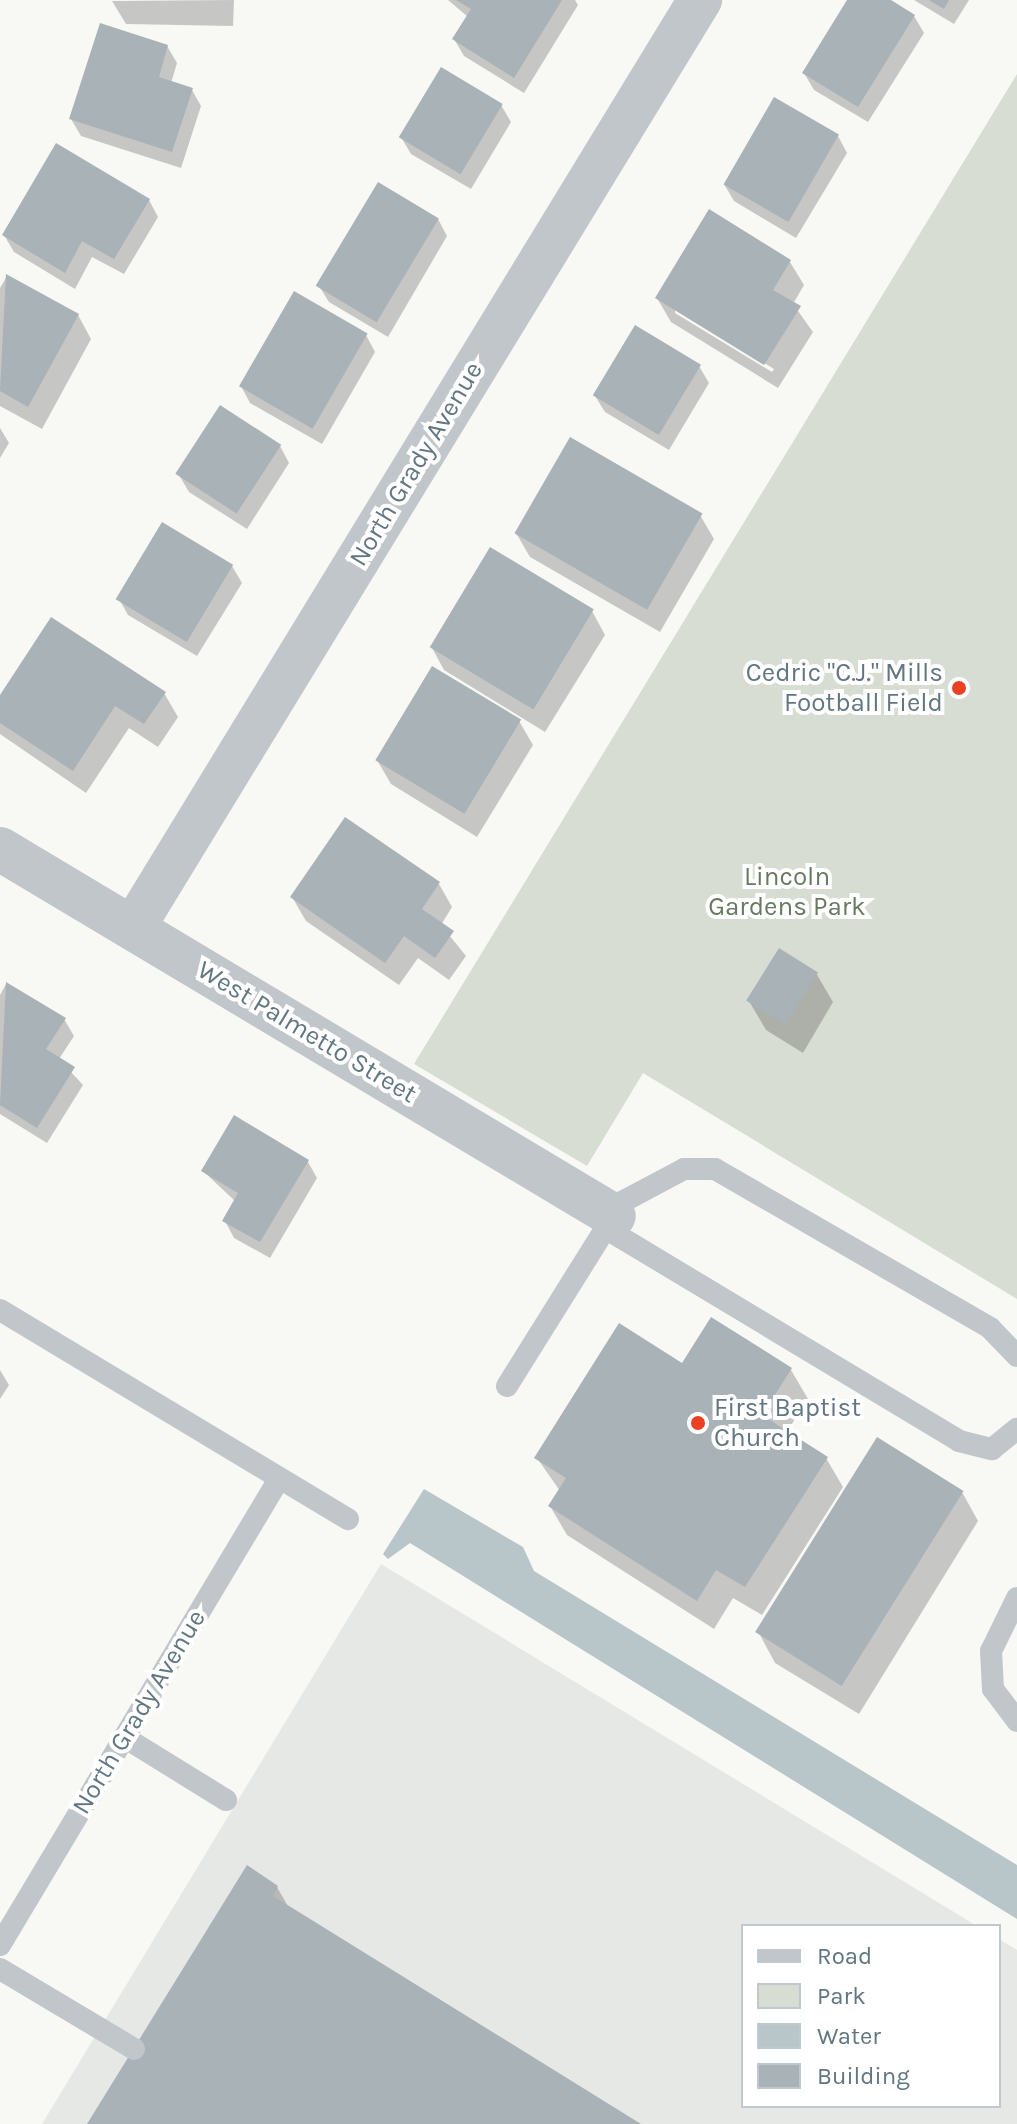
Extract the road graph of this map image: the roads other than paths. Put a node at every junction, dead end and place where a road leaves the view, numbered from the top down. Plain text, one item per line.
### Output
1 (700, 0) edge
2 (0, 849) edge
3 (133, 928) junction
4 (610, 1222) junction
5 (0, 1310) edge
6 (1017, 1356) edge
7 (507, 1386) dead end
8 (1017, 1429) edge
9 (279, 1479) junction
10 (348, 1519) dead end
11 (1017, 1598) edge
12 (1017, 1721) edge
13 (124, 1737) junction
14 (226, 1800) dead end
15 (0, 1945) edge
16 (0, 1969) edge
17 (134, 2049) dead end

1 - 3 street, North Grady Avenue
2 - 3 street, West Palmetto Street
3 - 4 street, West Palmetto Street
4 - 6 lane
4 - 7 lane
4 - 8 lane
5 - 9 lane
9 - 10 lane
9 - 13 lane, North Grady Avenue
11 - 12 lane
13 - 14 lane
13 - 15 lane, North Grady Avenue
16 - 17 lane

